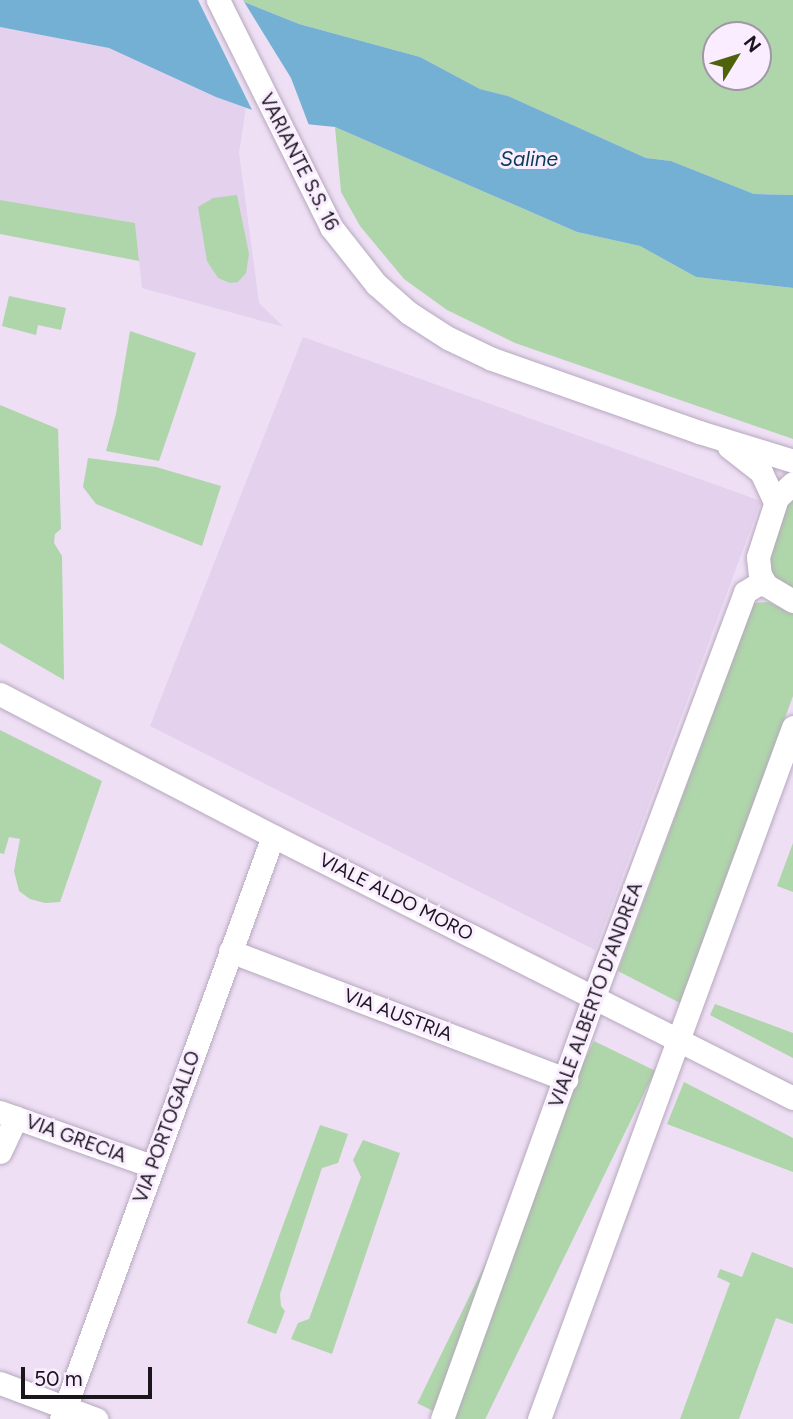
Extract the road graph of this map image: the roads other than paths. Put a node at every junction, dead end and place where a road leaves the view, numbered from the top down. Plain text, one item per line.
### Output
1 (218, 0) edge
2 (712, 436) junction
3 (793, 461) edge
4 (793, 483) edge
5 (775, 502) junction
6 (763, 581) junction
7 (793, 601) edge
8 (0, 694) edge
9 (793, 727) edge
10 (273, 836) junction
11 (230, 951) junction
12 (593, 996) junction
13 (678, 1040) junction
14 (566, 1079) junction
15 (793, 1098) edge
16 (8, 1115) edge
17 (0, 1152) edge
18 (152, 1166) junction
19 (0, 1383) edge
20 (64, 1413) edge
21 (96, 1419) edge
22 (442, 1419) edge
23 (539, 1419) edge

1 - 2 street, VARIANTE S.S. 16
2 - 3 street, VARIANTE S.S. 16
2 - 5 street, VARIANTE S.S. 16
4 - 5 street
5 - 6 street
6 - 7 street
6 - 12 street, VIALE ALBERTO D'ANDREA
8 - 10 street, VIALE ALDO MORO
9 - 13 street
10 - 11 street, VIA PORTOGALLO
10 - 12 street, VIALE ALDO MORO
11 - 14 street, VIA AUSTRIA
11 - 18 street, VIA PORTOGALLO
12 - 13 street, VIALE ALDO MORO
12 - 14 street, VIALE ALBERTO D'ANDREA
13 - 15 street, VIALE ALDO MORO
13 - 23 street
14 - 22 street, VIALE ALBERTO D'ANDREA
16 - 17 street
16 - 18 street, VIA GRECIA
18 - 20 street, VIA PORTOGALLO
19 - 20 street
20 - 21 street

